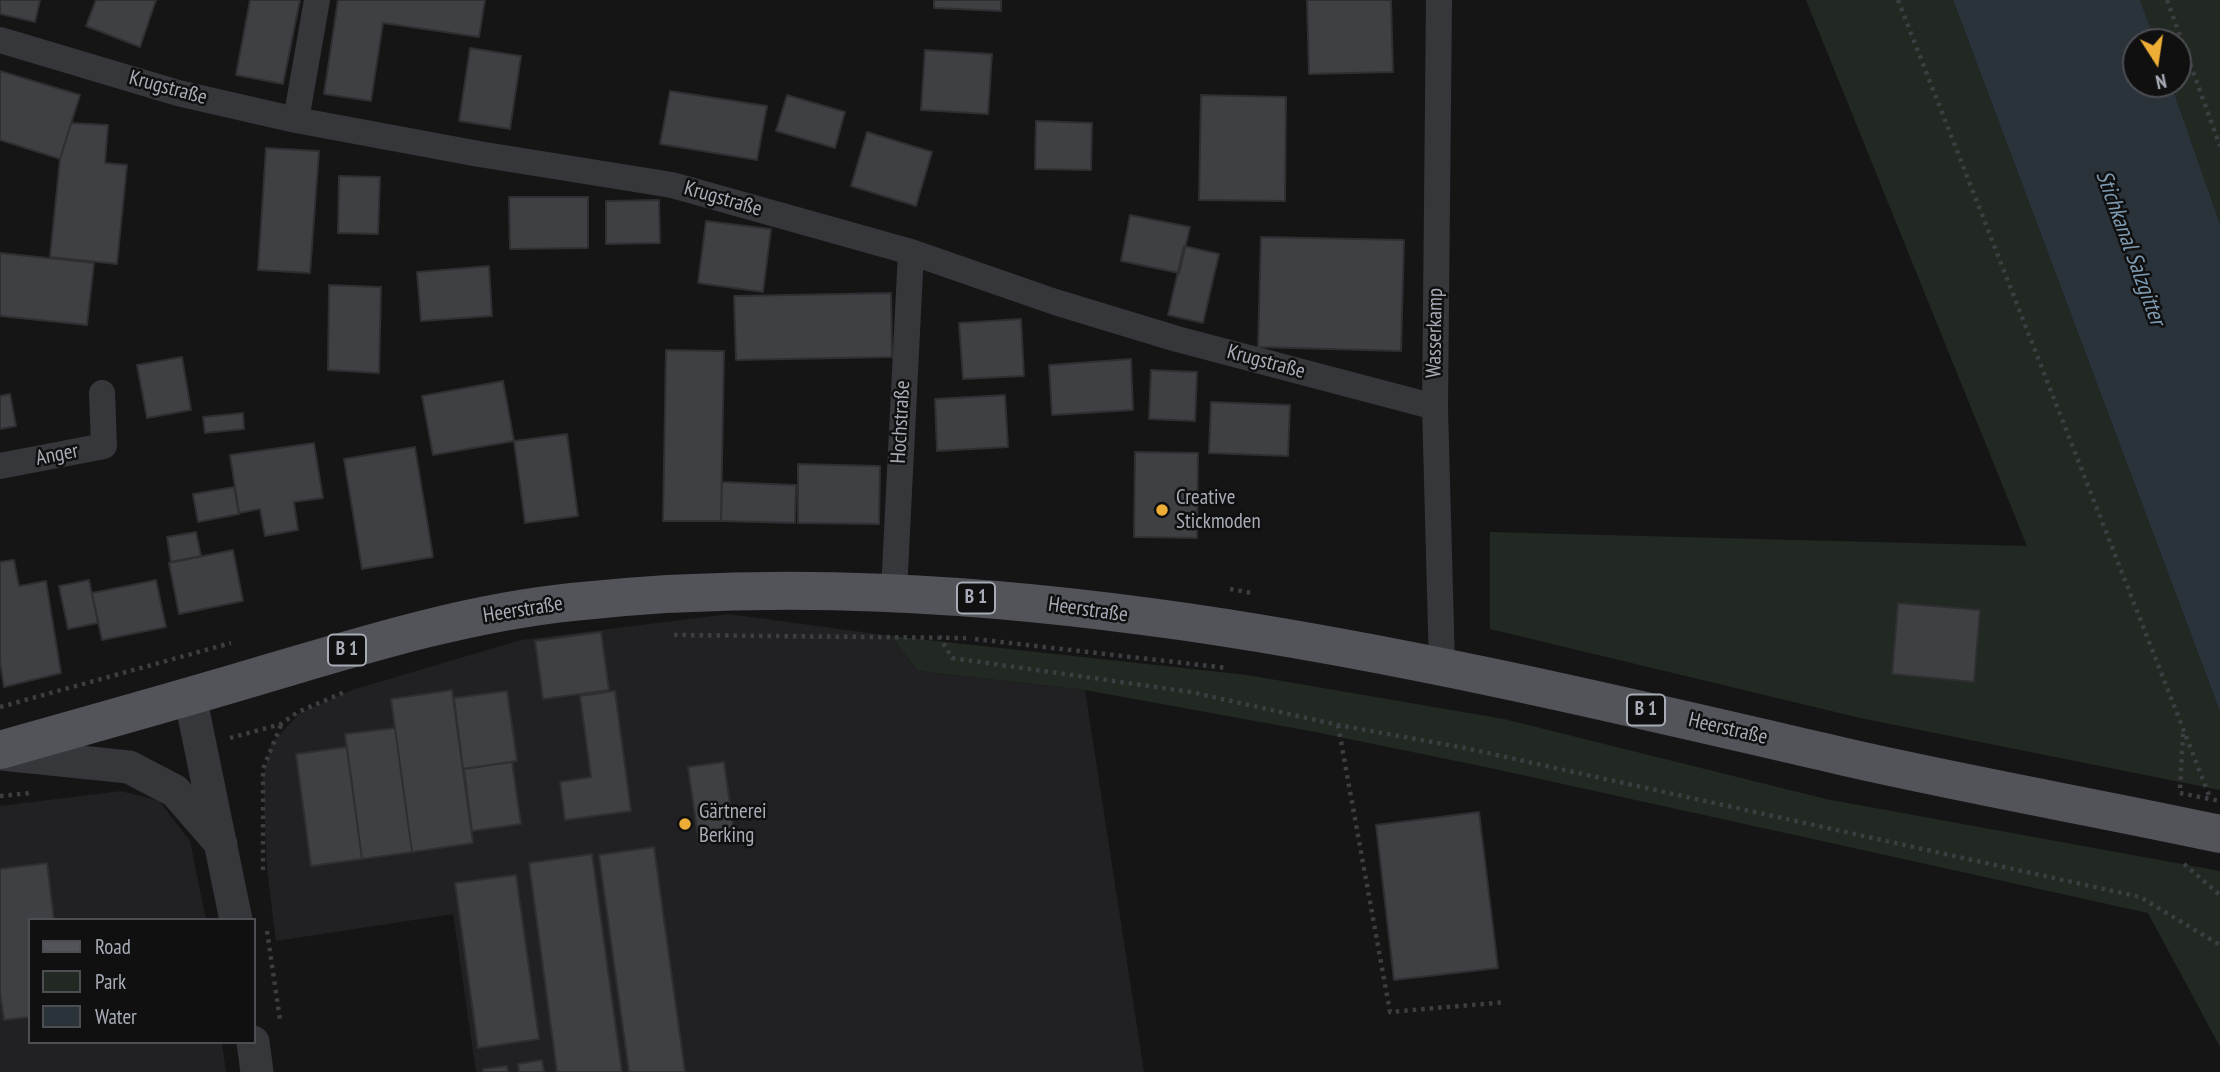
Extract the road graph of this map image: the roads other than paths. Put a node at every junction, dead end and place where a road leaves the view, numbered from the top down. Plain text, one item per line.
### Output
1 (317, 0) edge
2 (1439, 0) edge
3 (0, 40) edge
4 (296, 120) junction
5 (911, 252) junction
6 (102, 393) dead end
7 (1435, 407) junction
8 (0, 466) edge
9 (894, 591) junction
10 (1442, 666) junction
11 (190, 696) junction
12 (0, 752) edge
13 (2218, 822) edge
14 (220, 844) junction
15 (251, 918) edge
16 (267, 1038) edge
17 (257, 1072) edge

1 - 4 street
2 - 7 street, Wasserkamp
3 - 4 street, Krugstraße
4 - 5 street, Krugstraße
5 - 7 street, Krugstraße
5 - 9 street, Hochstraße
6 - 8 street, Anger
7 - 10 street, Wasserkamp
9 - 10 main road, Heerstraße / B 1
9 - 11 main road, Heerstraße / B 1
10 - 13 main road, Heerstraße / B 1
11 - 12 main road, Heerstraße / B 1
11 - 14 street
12 - 14 street
14 - 15 street
16 - 17 street

